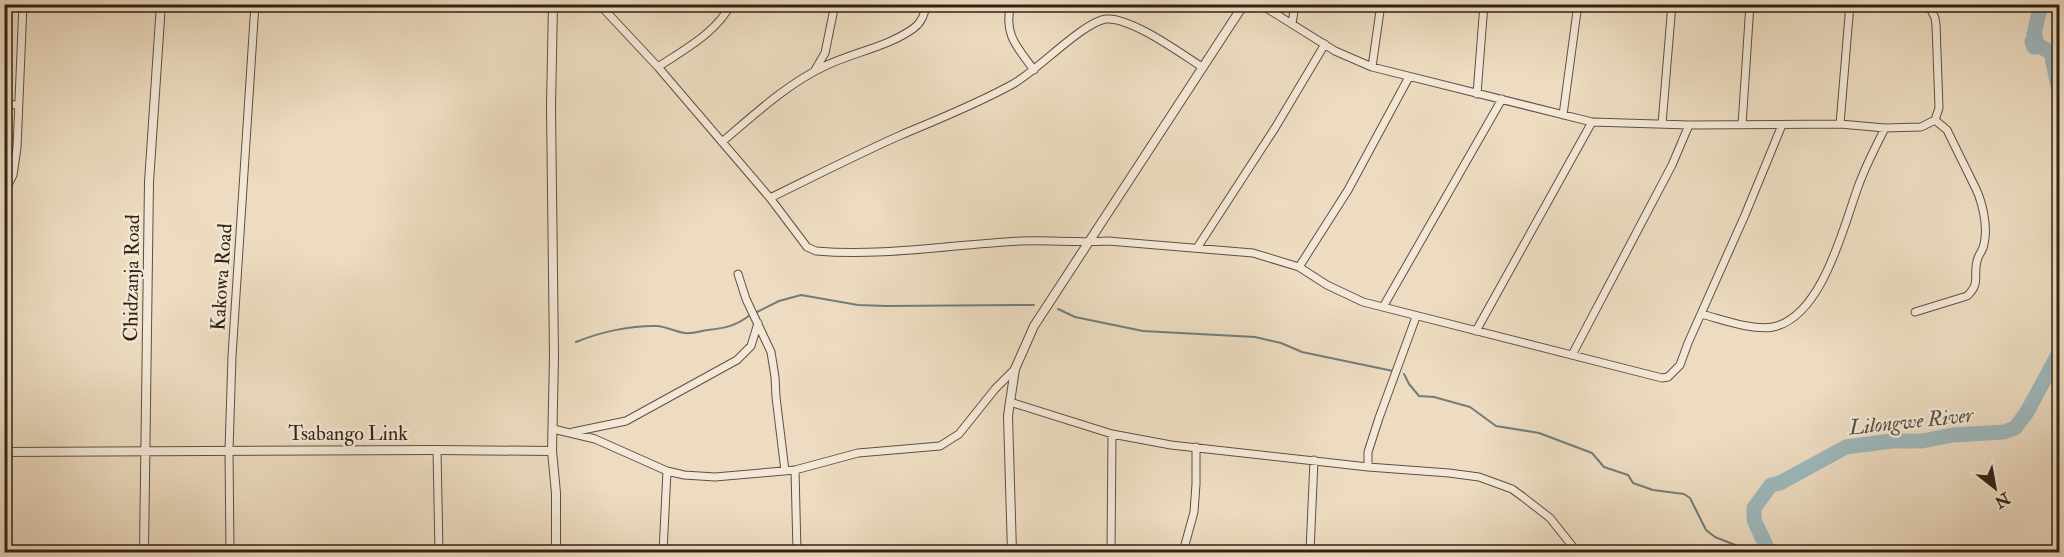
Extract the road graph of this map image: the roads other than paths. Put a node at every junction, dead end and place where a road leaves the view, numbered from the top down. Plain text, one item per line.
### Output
1 (23, 4) edge
2 (161, 4) edge
3 (255, 4) edge
4 (553, 4) edge
5 (731, 4) edge
6 (835, 4) edge
7 (927, 4) edge
8 (1011, 4) edge
9 (1244, 4) edge
10 (1260, 4) edge
11 (1295, 4) edge
12 (1381, 4) edge
13 (1484, 4) edge
14 (1578, 4) edge
15 (1672, 4) edge
16 (1750, 4) edge
17 (1850, 4) edge
18 (1928, 4) edge
19 (602, 5) edge
20 (1292, 24) junction
21 (1324, 44) junction
22 (658, 67) junction
23 (1202, 67) junction
24 (1372, 67) junction
25 (1034, 70) junction
26 (814, 72) junction
27 (1409, 77) junction
28 (1477, 94) junction
29 (1502, 99) junction
30 (4, 104) edge
31 (17, 105) junction
32 (1563, 115) junction
33 (1935, 120) junction
34 (1592, 122) junction
35 (1662, 124) junction
36 (1839, 124) junction
37 (1689, 125) junction
38 (1742, 125) junction
39 (1782, 125) junction
40 (1885, 128) junction
41 (722, 142) junction
42 (4, 193) edge
43 (770, 198) junction
44 (1088, 243) junction
45 (1197, 248) junction
46 (1299, 267) junction
47 (738, 274) dead end
48 (1383, 307) junction
49 (1915, 312) dead end
50 (1701, 314) junction
51 (1416, 317) junction
52 (758, 323) junction
53 (1476, 331) junction
54 (1572, 355) junction
55 (1015, 369) junction
56 (1010, 402) junction
57 (553, 429) junction
58 (567, 433) junction
59 (1112, 434) junction
60 (1196, 447) junction
61 (229, 450) junction
62 (437, 450) junction
63 (552, 451) junction
64 (5, 452) edge
65 (144, 452) junction
66 (1314, 460) junction
67 (1368, 467) junction
68 (795, 470) junction
69 (667, 471) junction
70 (784, 471) junction
71 (5, 550) edge
72 (144, 552) edge
73 (230, 552) edge
74 (439, 552) edge
75 (556, 552) edge
76 (663, 552) edge
77 (797, 552) edge
78 (1012, 552) edge
79 (1111, 552) edge
80 (1183, 552) edge
81 (1310, 552) edge
82 (1577, 552) edge

1 - 31 street
2 - 65 street, Chidzanja Road
3 - 61 street, Kakowa Road
4 - 57 street
5 - 22 street
6 - 26 street
7 - 26 street
8 - 25 street
9 - 23 street
10 - 20 street
11 - 20 street
12 - 24 street
13 - 28 street
14 - 32 street
15 - 35 street
16 - 38 street
17 - 36 street
18 - 33 street
19 - 22 street
20 - 21 street
21 - 24 street
21 - 45 street
22 - 41 street
23 - 25 street
23 - 44 street
24 - 27 street
25 - 43 street
26 - 41 street
27 - 28 street
27 - 46 street
28 - 29 street
29 - 32 street
29 - 48 street
30 - 31 street
31 - 42 street
32 - 34 street
33 - 40 street
33 - 49 street
34 - 35 street
34 - 53 street
35 - 37 street
36 - 39 street
36 - 40 street
37 - 38 street
37 - 54 street
38 - 39 street
39 - 50 street
40 - 50 street
41 - 43 street
43 - 44 street
44 - 45 street
44 - 55 street
45 - 46 street
46 - 48 street
47 - 52 street
48 - 51 street
50 - 54 street
51 - 53 street
51 - 67 street
52 - 58 street
52 - 70 street
53 - 54 street
55 - 56 street
55 - 68 street
56 - 59 street
56 - 78 street
57 - 58 street
57 - 63 street
58 - 69 street
59 - 60 street
59 - 79 street
60 - 66 street
60 - 80 street
61 - 62 street, Tsabango Link
61 - 65 street, Tsabango Link
61 - 73 street, Kakowa Road
62 - 63 street, Tsabango Link
62 - 74 street
63 - 75 street
64 - 65 street, Tsabango Link
64 - 71 street
65 - 72 street, Chidzanja Road
66 - 67 street
66 - 81 street
67 - 82 street
68 - 70 street
68 - 77 street
69 - 70 street
69 - 76 street

